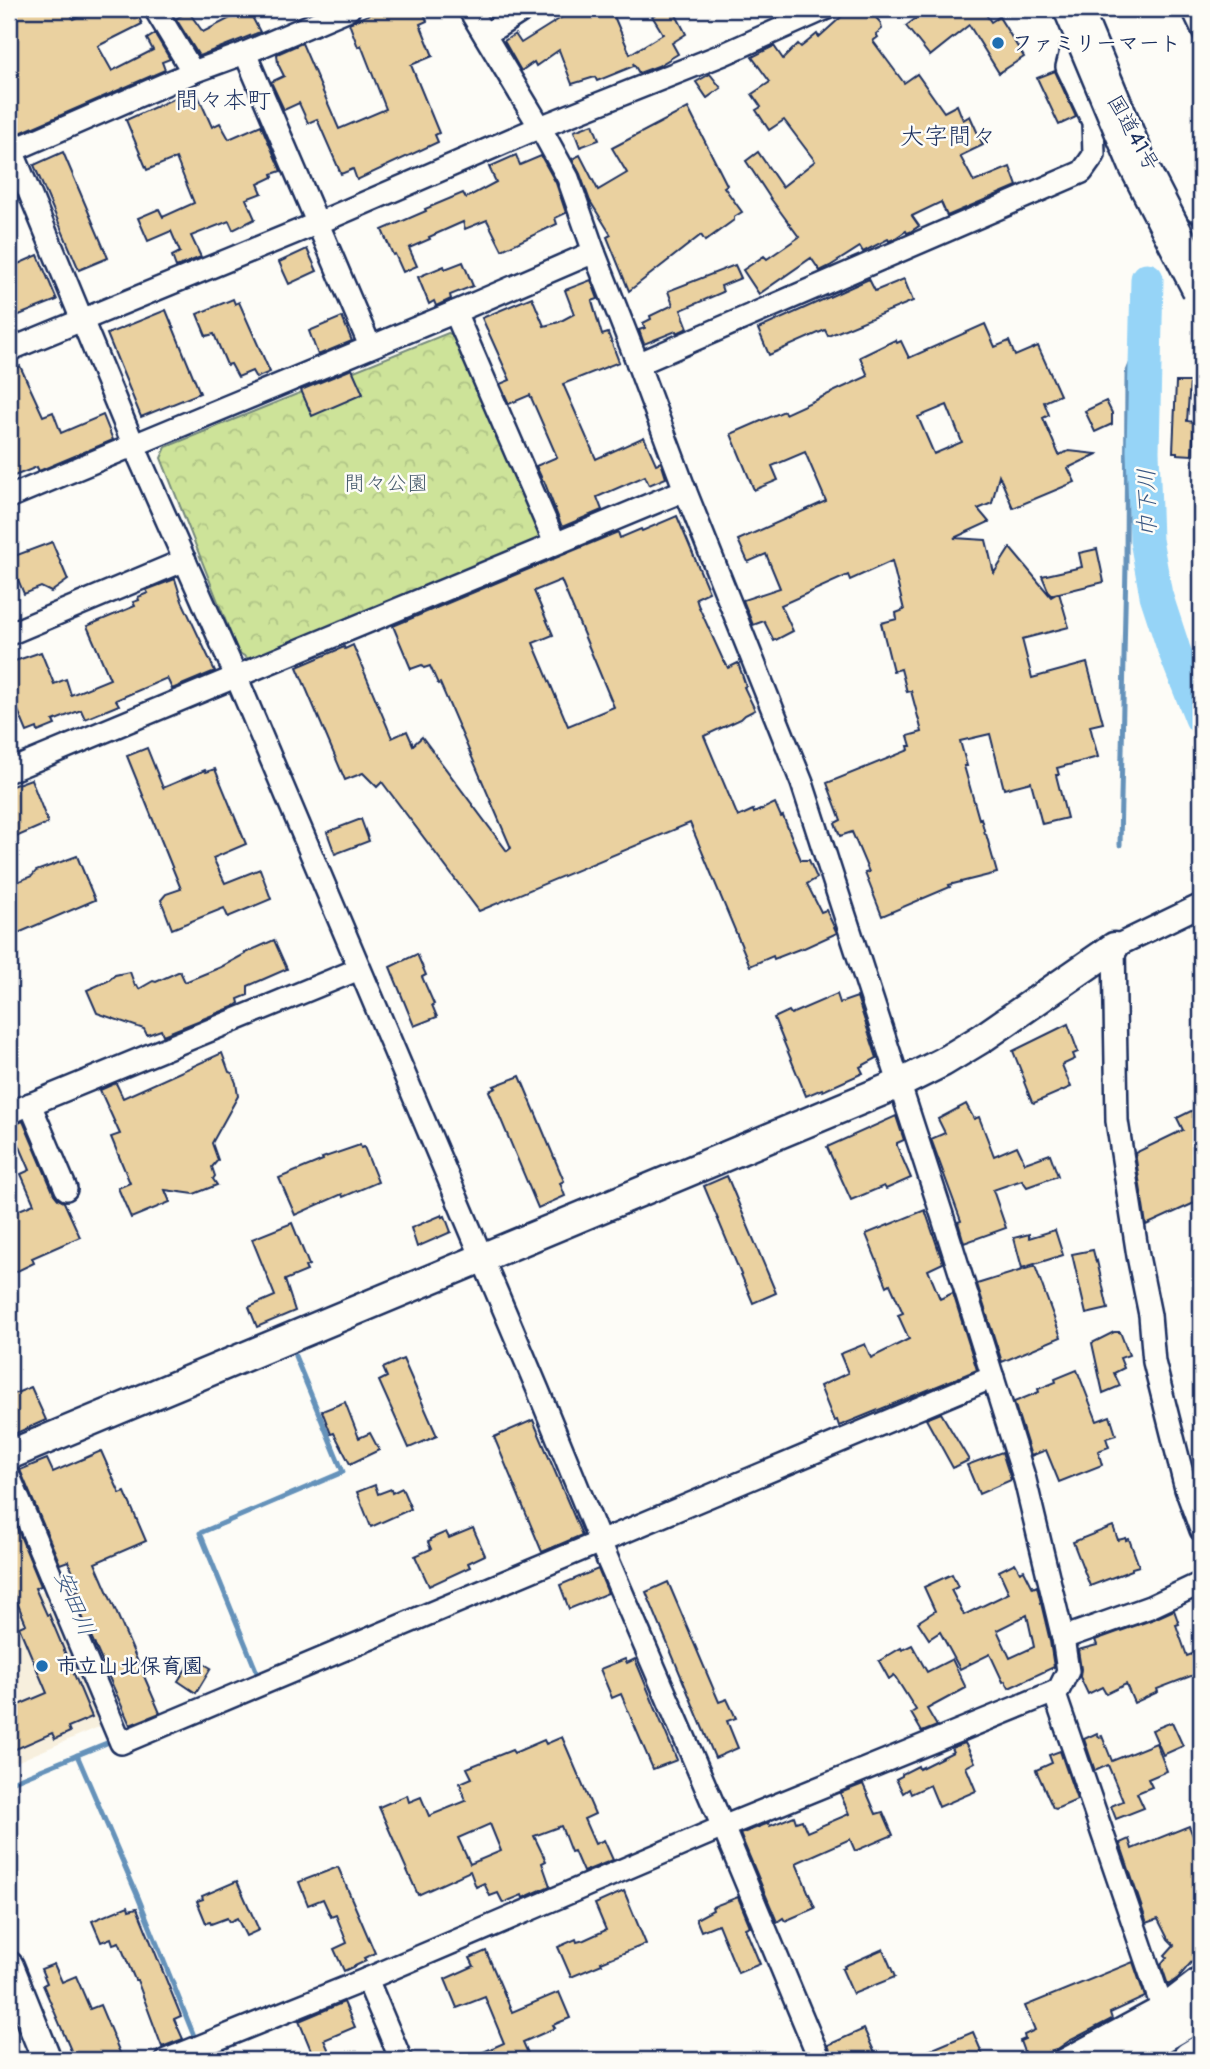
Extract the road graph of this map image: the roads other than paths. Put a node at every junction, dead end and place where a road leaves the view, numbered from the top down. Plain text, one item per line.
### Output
1 (155, 9) edge
2 (349, 9) edge
3 (469, 9) edge
4 (525, 9) edge
5 (825, 9) edge
6 (1121, 9) edge
7 (1158, 9) edge
8 (1180, 9) edge
9 (1077, 14) edge
10 (485, 35) junction
11 (1201, 40) edge
12 (245, 53) junction
13 (193, 72) junction
14 (1201, 101) edge
15 (540, 127) junction
16 (1201, 144) edge
17 (10, 149) edge
18 (1201, 204) edge
19 (318, 223) junction
20 (594, 252) junction
21 (1201, 257) edge
22 (1201, 288) edge
23 (455, 312) junction
24 (82, 318) junction
25 (370, 346) junction
26 (9, 350) edge
27 (638, 364) junction
28 (134, 446) junction
29 (685, 490) junction
30 (9, 497) edge
31 (555, 543) junction
32 (185, 560) junction
33 (9, 634) edge
34 (236, 676) junction
35 (9, 771) edge
36 (1201, 905) edge
37 (1114, 947) junction
38 (359, 969) junction
39 (899, 1084) junction
40 (30, 1104) junction
41 (9, 1113) edge
42 (65, 1189) dead end
43 (480, 1257) junction
44 (993, 1377) junction
45 (9, 1455) edge
46 (9, 1476) edge
47 (1201, 1530) edge
48 (600, 1542) junction
49 (1201, 1583) edge
50 (1063, 1638) junction
51 (1054, 1692) junction
52 (723, 1827) junction
53 (9, 1966) edge
54 (1201, 1978) edge
55 (367, 1979) junction
56 (1162, 2007) junction
57 (1201, 2010) edge
58 (1201, 2054) edge
59 (1099, 2056) edge
60 (47, 2060) edge
61 (166, 2060) edge
62 (401, 2060) edge
63 (820, 2060) edge
64 (1064, 2060) edge
65 (1191, 2060) edge

1 - 13 street
2 - 12 street
3 - 10 street
4 - 10 street
5 - 15 street
6 - 16 highway
7 - 14 highway
8 - 11 highway
9 - 18 highway
9 - 21 highway, 国道41号
9 - 22 highway, bridge
9 - 27 street
10 - 15 street
12 - 13 street
12 - 19 street
13 - 17 street
15 - 19 street
15 - 20 street
17 - 24 street
19 - 24 street
19 - 25 street
20 - 23 street
20 - 27 street
23 - 25 street
23 - 31 street
24 - 26 street
24 - 28 street
25 - 28 street
27 - 29 street
28 - 30 street
28 - 32 street
29 - 31 street
29 - 39 street
31 - 34 street
32 - 33 street
32 - 34 street
34 - 35 street
34 - 38 street
36 - 37 street
37 - 39 street
37 - 47 street
38 - 40 street
38 - 43 street
39 - 43 street
39 - 44 street
40 - 41 street
40 - 42 street
43 - 45 street
43 - 48 street
44 - 48 street
44 - 50 street
46 - 48 street
48 - 52 street
49 - 50 street
50 - 51 street
51 - 52 street
51 - 56 street
52 - 55 street
52 - 63 street
53 - 60 street
54 - 56 street
55 - 61 street
55 - 62 street
56 - 59 street
57 - 59 highway
58 - 65 highway
59 - 64 street

